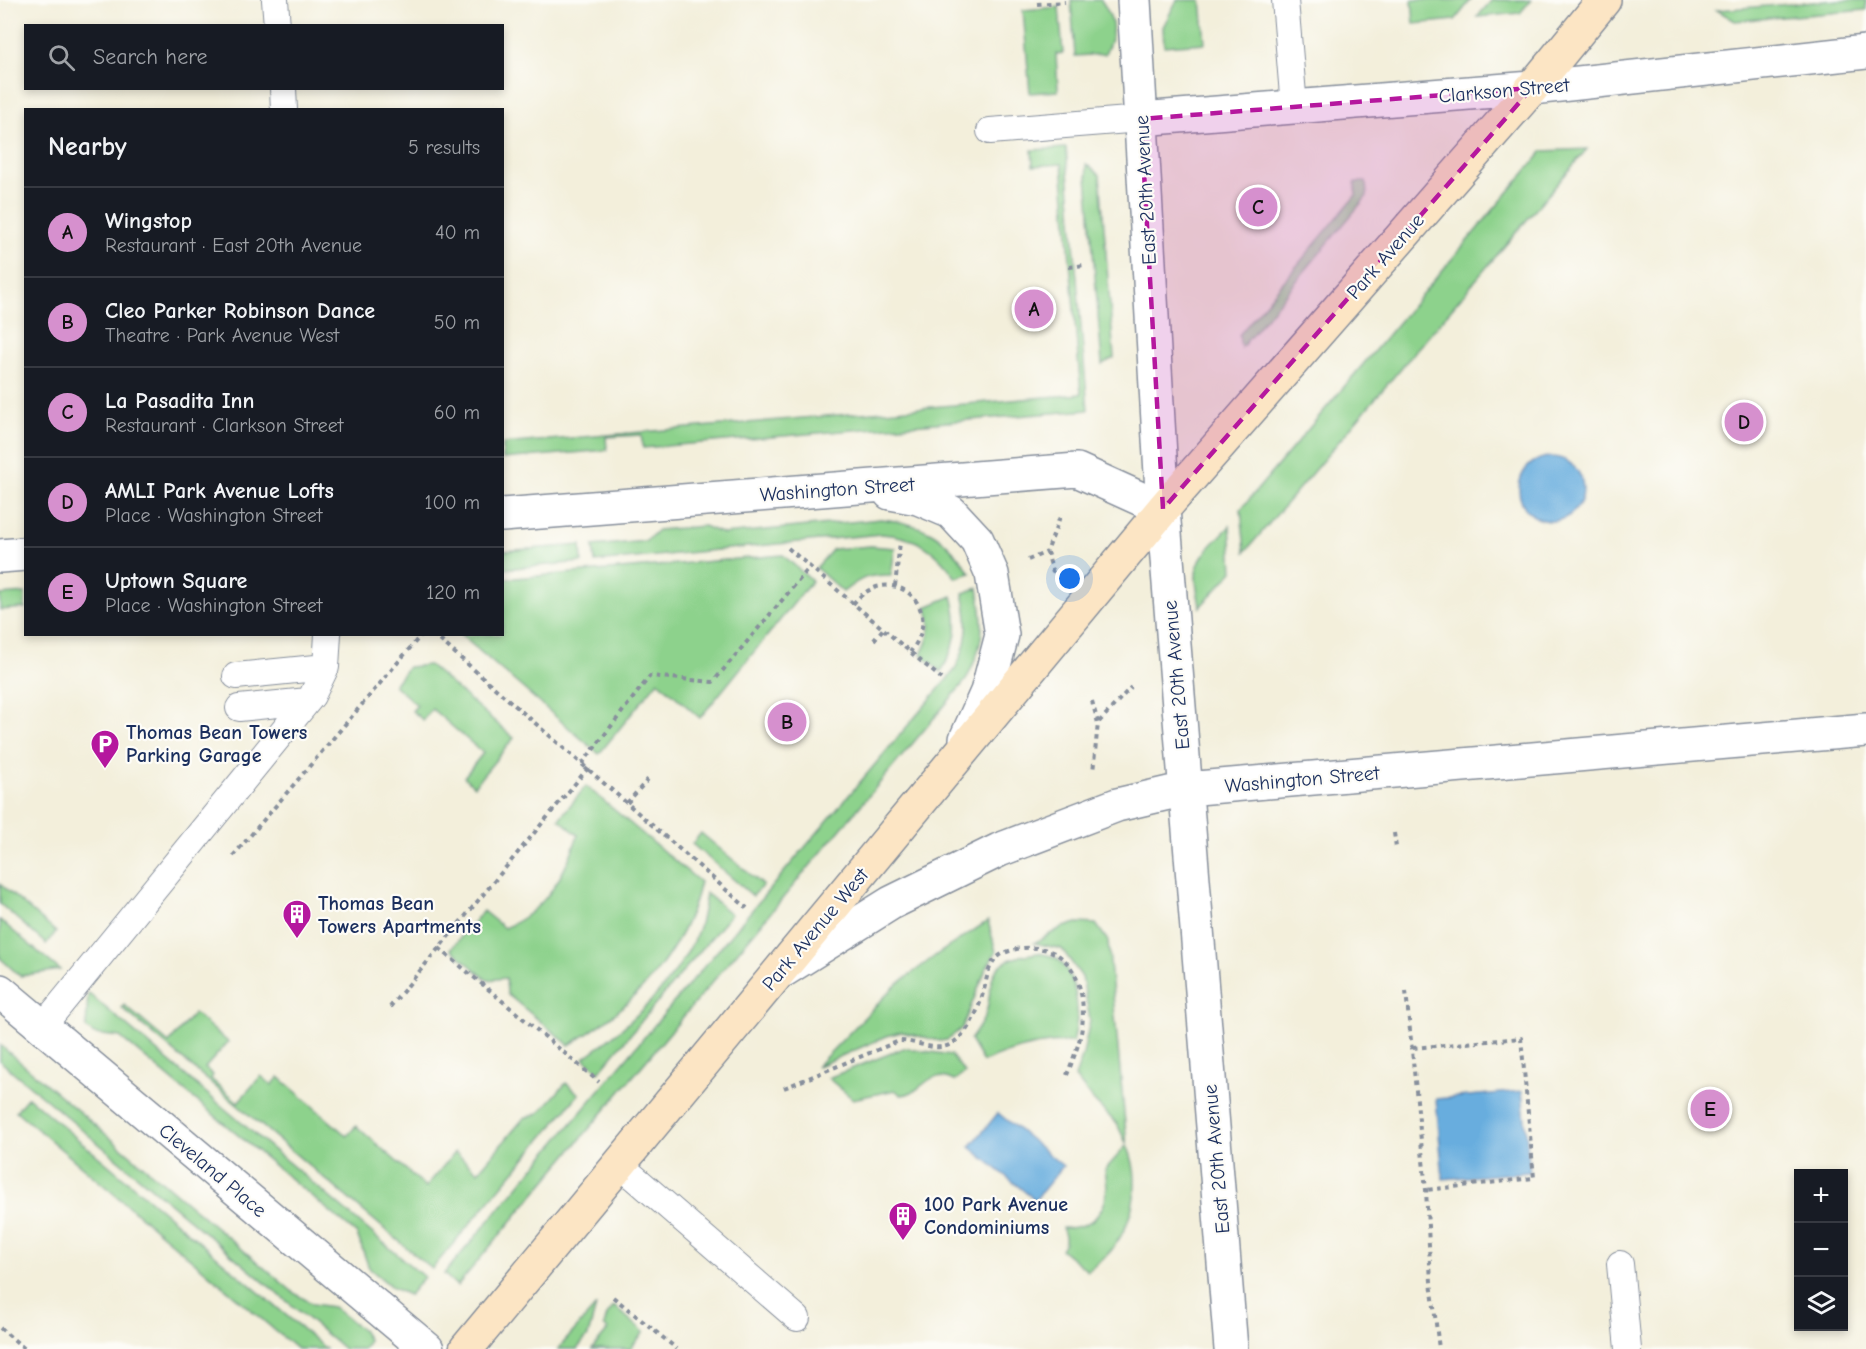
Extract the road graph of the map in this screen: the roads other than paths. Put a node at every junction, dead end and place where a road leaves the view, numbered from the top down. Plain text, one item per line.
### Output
1 (275, 0) edge
2 (1134, 0) edge
3 (1285, 0) edge
4 (1604, 0) edge
5 (278, 24) edge
6 (1866, 52) edge
7 (1532, 88) junction
8 (283, 90) edge
9 (1294, 107) junction
10 (284, 108) edge
11 (1142, 119) junction
12 (990, 131) dead end
13 (853, 488) junction
14 (1163, 509) junction
15 (504, 515) edge
16 (24, 554) edge
17 (0, 556) edge
18 (328, 636) edge
19 (326, 667) junction
20 (236, 676) dead end
21 (308, 701) junction
22 (239, 708) dead end
23 (1866, 730) edge
24 (959, 755) junction
25 (1186, 789) junction
26 (778, 973) junction
27 (0, 991) edge
28 (42, 1027) junction
29 (619, 1164) junction
30 (1620, 1264) dead end
31 (797, 1318) dead end
32 (427, 1349) edge
33 (466, 1349) edge
34 (1232, 1349) edge
35 (1628, 1349) edge

1 - 5 lane
2 - 11 street, East 20th Avenue
3 - 9 lane
4 - 7 main road, Park Avenue
6 - 7 street, Clarkson Street
7 - 9 street, Clarkson Street
7 - 14 main road, Park Avenue
8 - 10 lane
9 - 11 street, Clarkson Street
11 - 12 lane
11 - 14 street, East 20th Avenue
13 - 14 street, Washington Street
13 - 15 street, Washington Street
13 - 24 street
14 - 24 main road, Park Avenue West
14 - 25 street, East 20th Avenue
16 - 17 street
18 - 19 lane
19 - 20 lane
19 - 21 lane
21 - 22 lane
21 - 28 lane
23 - 25 street, Washington Street
24 - 26 main road, Park Avenue West
25 - 26 street, Washington Street
25 - 34 street, East 20th Avenue
26 - 29 main road, Park Avenue West
27 - 28 street, Cleveland Place
28 - 32 street, Cleveland Place
29 - 31 lane
29 - 33 main road, Park Avenue West
30 - 35 lane

